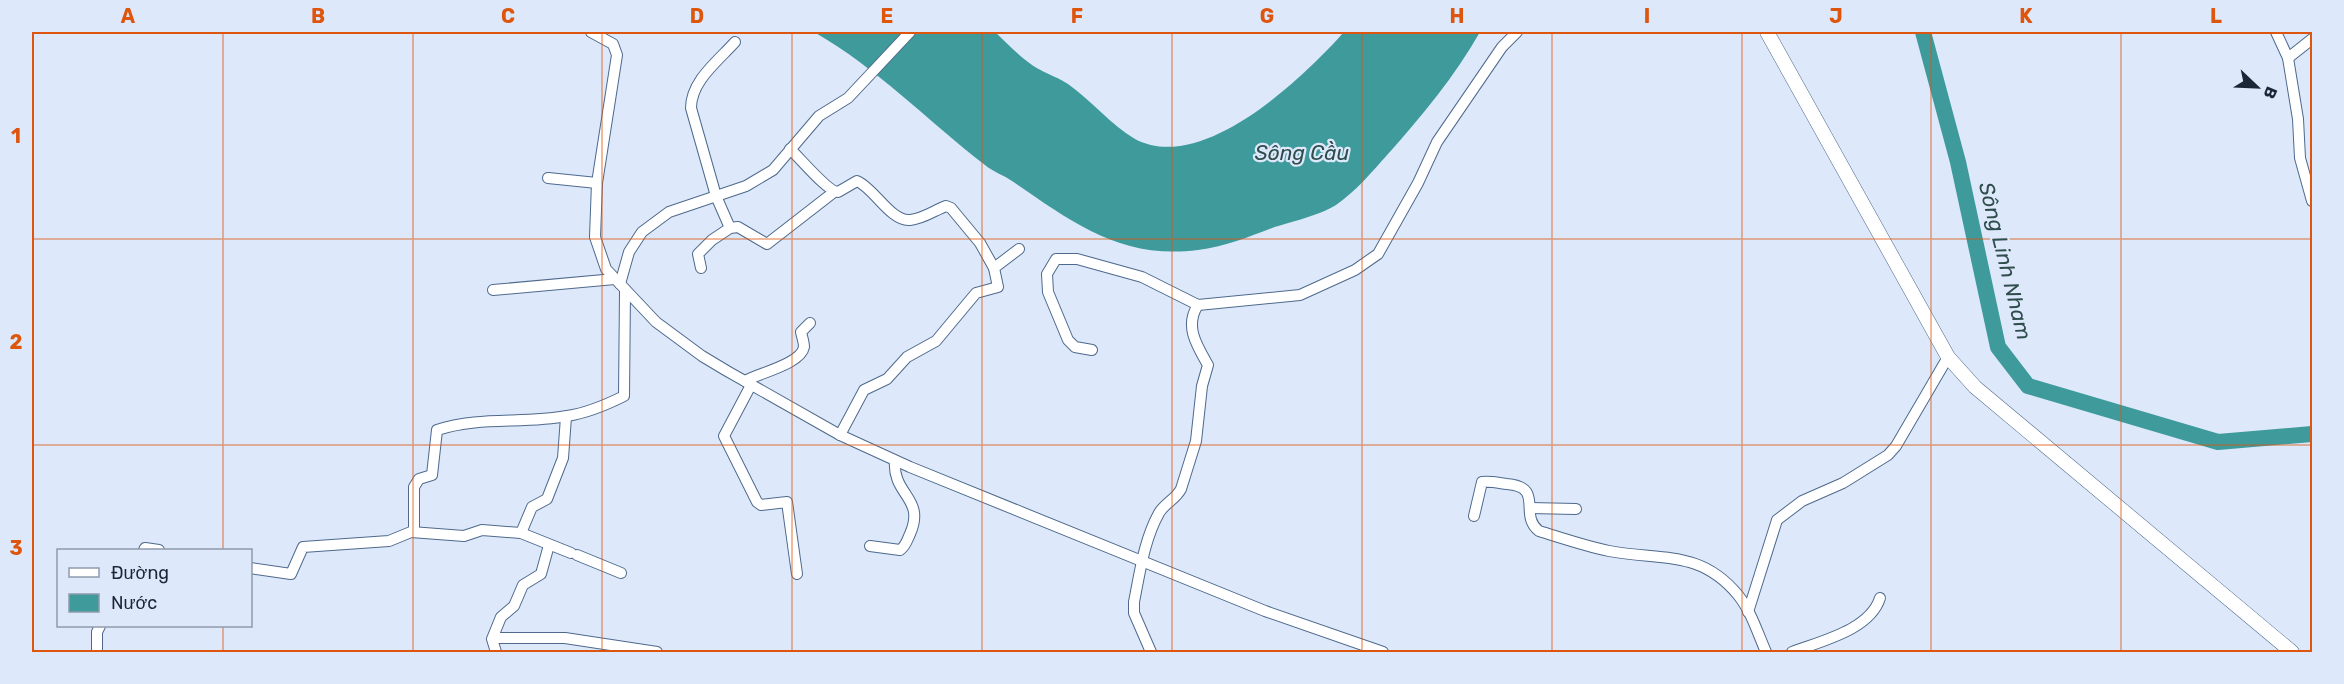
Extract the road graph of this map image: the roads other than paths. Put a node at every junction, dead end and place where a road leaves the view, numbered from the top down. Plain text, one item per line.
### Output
1 (591, 32) edge
2 (910, 32) edge
3 (1517, 32) edge
4 (1767, 32) edge
5 (2277, 32) edge
6 (2313, 39) edge
7 (735, 42) dead end
8 (2288, 58) junction
9 (790, 149) junction
10 (548, 178) dead end
11 (597, 183) junction
12 (834, 192) junction
13 (716, 196) junction
14 (2313, 201) edge
15 (730, 228) junction
16 (1019, 249) dead end
17 (701, 268) dead end
18 (994, 268) junction
19 (620, 284) junction
20 (493, 290) dead end
21 (1198, 305) junction
22 (810, 323) dead end
23 (1092, 350) dead end
24 (1948, 357) junction
25 (748, 383) junction
26 (567, 417) junction
27 (840, 435) junction
28 (895, 460) junction
29 (1530, 508) junction
30 (1576, 509) dead end
31 (1474, 516) dead end
32 (414, 532) junction
33 (521, 533) junction
34 (549, 544) junction
35 (870, 546) dead end
36 (1142, 561) junction
37 (252, 568) edge
38 (621, 573) dead end
39 (797, 574) dead end
40 (1880, 598) dead end
41 (1748, 612) junction
42 (100, 627) edge
43 (493, 638) junction
44 (97, 652) edge
45 (496, 652) edge
46 (657, 652) edge
47 (1151, 652) edge
48 (1383, 652) edge
49 (1766, 652) edge
50 (1792, 652) edge
51 (2292, 652) edge

1 - 11 street
2 - 9 street
3 - 21 street
4 - 24 main road
5 - 8 street
6 - 8 street
7 - 13 street
8 - 14 street
9 - 12 street
9 - 13 street
10 - 11 street
11 - 19 street
12 - 15 street
12 - 18 street
13 - 15 street
13 - 19 street
15 - 17 street
16 - 18 street
18 - 27 street
19 - 20 street
19 - 25 street
19 - 26 street
21 - 23 street
21 - 36 street
22 - 25 street
24 - 41 street
24 - 51 main road
25 - 27 street
25 - 39 street
26 - 32 street
26 - 33 street
27 - 28 street
28 - 35 street
28 - 36 street
29 - 30 street
29 - 31 street
29 - 41 street
32 - 33 street
32 - 37 street
33 - 34 street
34 - 38 street
34 - 43 street
36 - 47 street
36 - 48 street
40 - 50 street
41 - 49 street
42 - 44 street
43 - 45 street
43 - 46 street

